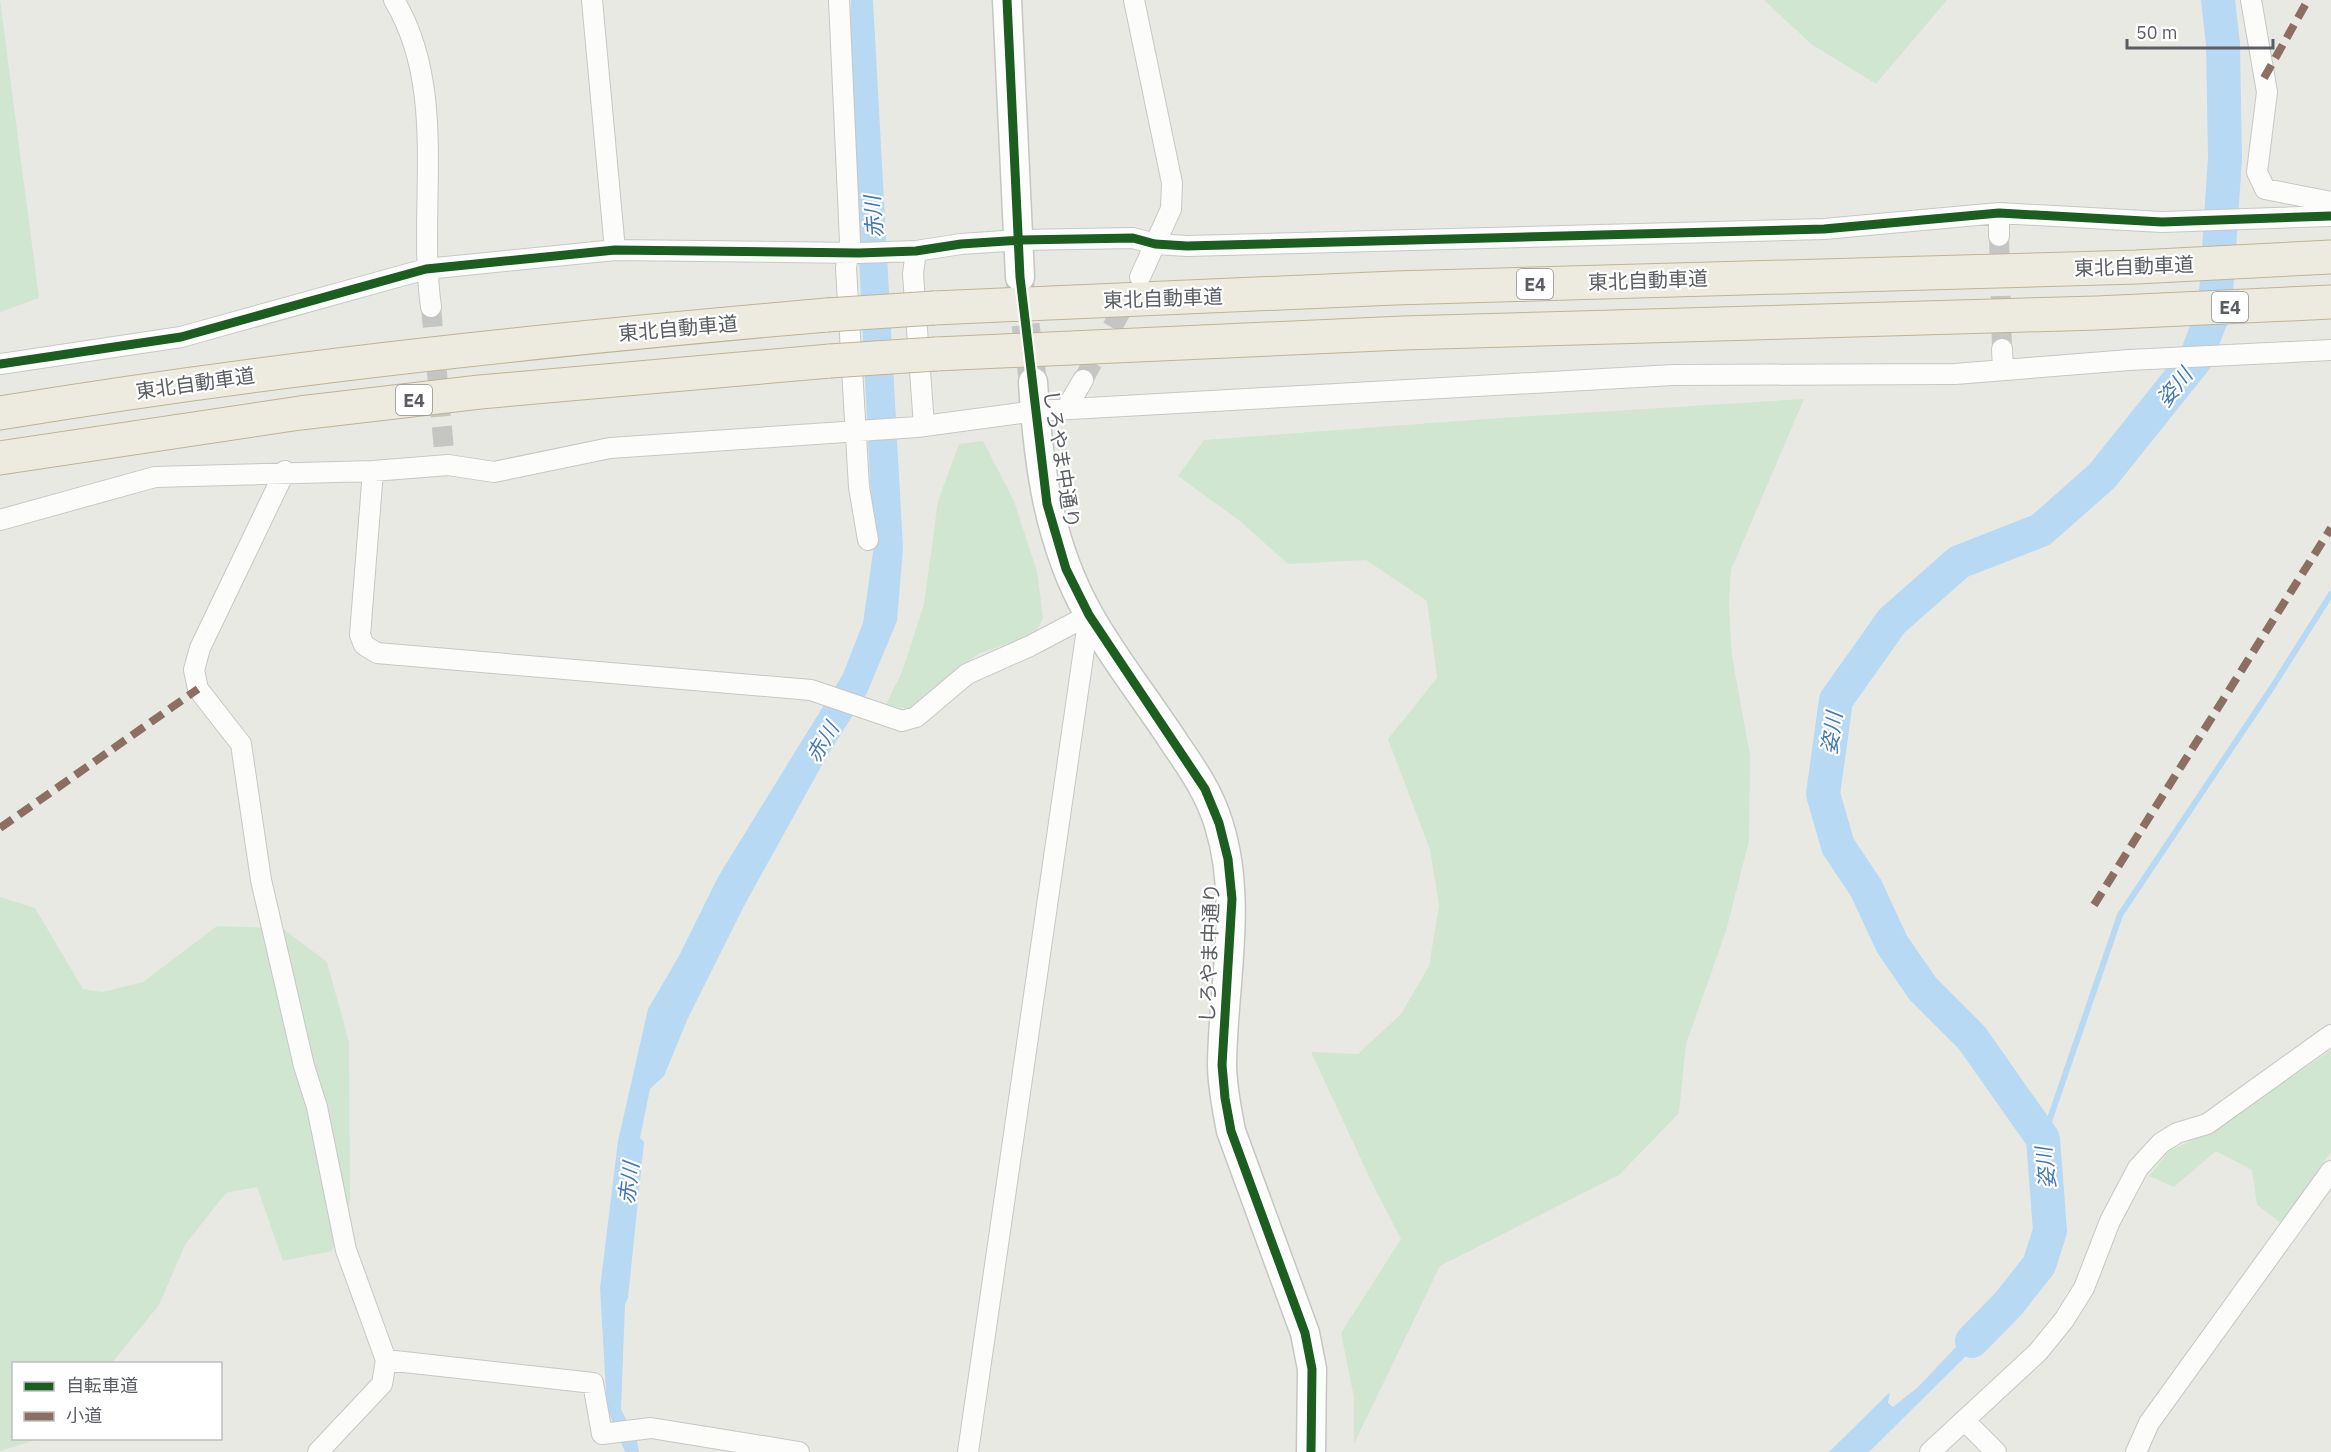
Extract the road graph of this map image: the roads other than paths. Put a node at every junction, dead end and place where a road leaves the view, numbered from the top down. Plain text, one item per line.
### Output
1 (394, 0) edge
2 (592, 0) edge
3 (839, 0) edge
4 (1007, 0) edge
5 (1134, 0) edge
6 (2251, 0) edge
7 (2331, 202) edge
8 (2000, 213) junction
9 (2331, 216) edge
10 (1999, 236) tunnel mouth
11 (1020, 240) junction
12 (1155, 244) junction
13 (615, 250) junction
14 (916, 250) junction
15 (853, 253) junction
16 (2331, 257) edge
17 (426, 269) junction
18 (1020, 277) tunnel mouth
19 (1140, 277) tunnel mouth
20 (2331, 302) edge
21 (431, 307) tunnel mouth
22 (2330, 348) edge
23 (2002, 349) tunnel mouth
24 (0, 364) edge
25 (2003, 370) junction
26 (1083, 380) tunnel mouth
27 (1033, 382) tunnel mouth
28 (1066, 409) junction
29 (1035, 411) junction
30 (0, 413) edge
31 (921, 426) junction
32 (857, 432) junction
33 (0, 458) edge
34 (285, 471) junction
35 (373, 471) junction
36 (0, 520) edge
37 (868, 540) dead end
38 (1089, 615) junction
39 (2331, 1035) edge
40 (2331, 1171) edge
41 (386, 1360) junction
42 (1965, 1421) junction
43 (318, 1452) edge
44 (799, 1452) edge
45 (968, 1452) edge
46 (1311, 1452) edge
47 (1930, 1452) edge
48 (1996, 1452) edge
49 (2136, 1452) edge

1 - 17 street
2 - 13 street
3 - 15 street
4 - 11 street
5 - 12 street
6 - 7 street
8 - 9 street
8 - 10 street
8 - 12 street
11 - 12 street
11 - 14 street
11 - 18 street
12 - 19 street
13 - 15 street
13 - 17 street
14 - 15 street
14 - 31 street
15 - 32 street
16 - 30 highway, 東北自動車道 / E4, bridge
17 - 21 street
17 - 24 street
20 - 33 highway, E4, bridge
22 - 25 street
23 - 25 street
25 - 28 street
26 - 28 street
27 - 29 street, しろやま中通り
28 - 29 street
29 - 31 street
29 - 38 street, しろやま中通り
31 - 32 street
32 - 35 street
32 - 37 street
34 - 35 street
34 - 36 street
34 - 41 street
35 - 38 street
38 - 45 street
38 - 46 street, しろやま中通り
39 - 42 street
40 - 49 street
41 - 43 street
41 - 44 street
42 - 47 street
42 - 48 street

